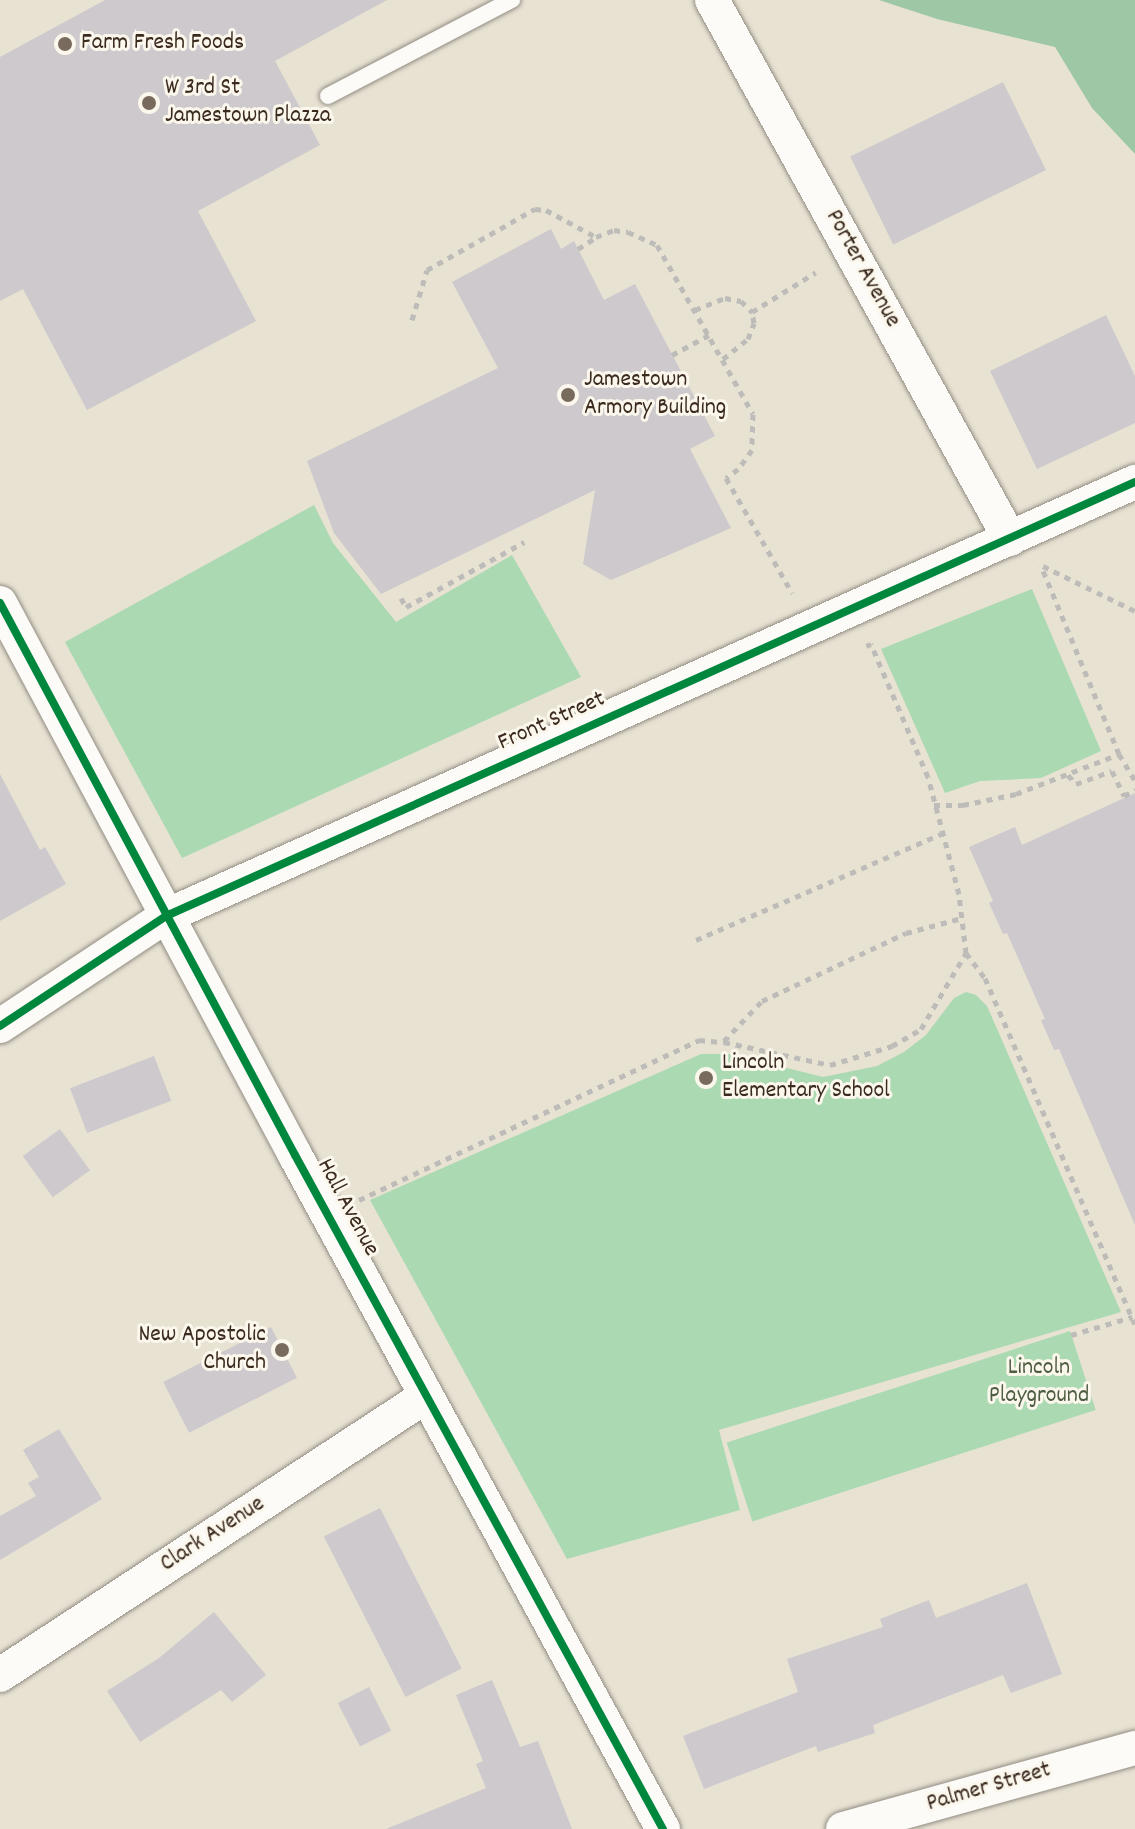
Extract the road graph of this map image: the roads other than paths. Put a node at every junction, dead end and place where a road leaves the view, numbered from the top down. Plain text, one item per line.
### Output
1 (512, 0) edge
2 (712, 0) edge
3 (328, 96) dead end
4 (1135, 482) edge
5 (1010, 539) junction
6 (0, 603) edge
7 (166, 916) junction
8 (0, 1026) edge
9 (426, 1396) junction
10 (0, 1675) edge
11 (1135, 1748) edge
12 (663, 1829) edge
13 (843, 1829) edge

1 - 3 lane
2 - 5 street, Porter Avenue
4 - 5 street, Front Street
5 - 7 street, Front Street
6 - 7 street, Hall Avenue
7 - 8 street, Front Street
7 - 9 street, Hall Avenue
9 - 10 street, Clark Avenue
9 - 12 street, Hall Avenue
11 - 13 street, Palmer Street

